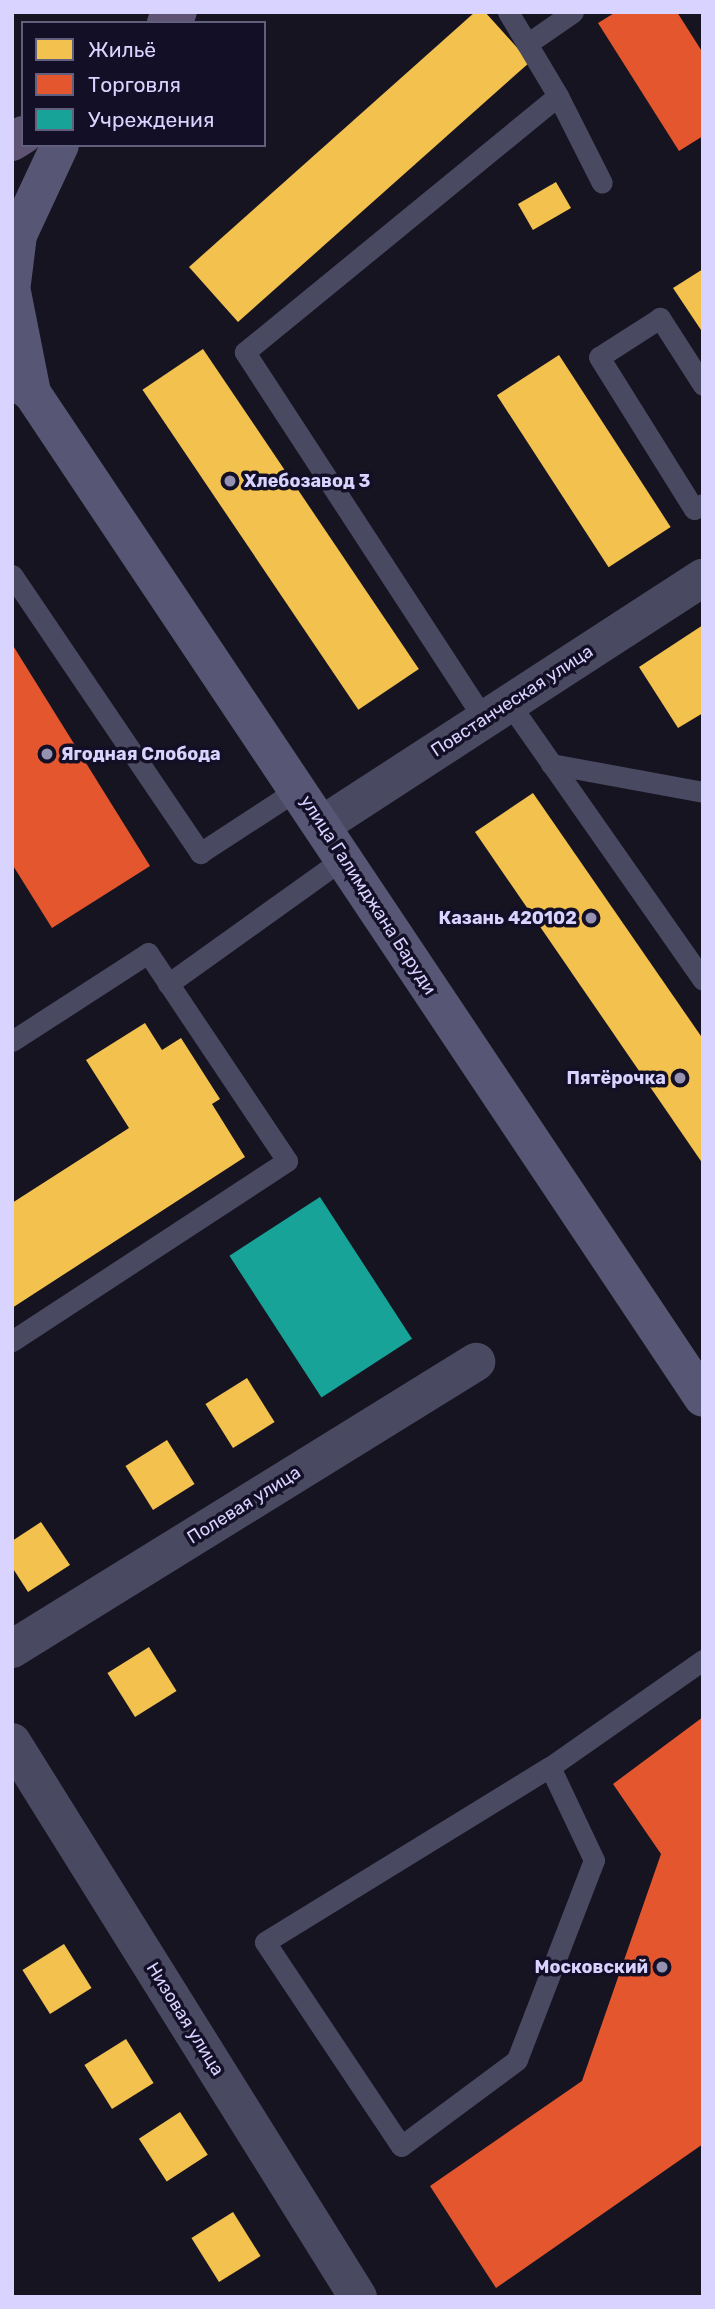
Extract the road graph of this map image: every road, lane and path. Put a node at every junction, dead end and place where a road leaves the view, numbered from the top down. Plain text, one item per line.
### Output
1 (508, 12) edge
2 (573, 12) edge
3 (527, 44) junction
4 (558, 96) junction
5 (59, 147) edge
6 (602, 183) dead end
7 (12, 283) edge
8 (12, 292) edge
9 (703, 385) edge
10 (19, 391) edge
11 (703, 504) edge
12 (12, 575) edge
13 (703, 578) edge
14 (497, 711) junction
15 (551, 764) junction
16 (298, 789) junction
17 (703, 792) edge
18 (322, 825) junction
19 (344, 858) junction
20 (703, 980) edge
21 (169, 984) junction
22 (12, 1041) edge
23 (12, 1341) edge
24 (475, 1362) dead end
25 (703, 1398) edge
26 (12, 1649) edge
27 (703, 1660) edge
28 (12, 1742) edge
29 (550, 1766) junction
30 (358, 2297) edge

1 - 3 lane
2 - 3 lane
3 - 4 lane
4 - 6 lane
4 - 14 lane
5 - 7 street
8 - 10 street, улица Галимджана Баруди
9 - 11 lane
10 - 16 street, улица Галимджана Баруди
12 - 16 lane
13 - 14 street, Повстанческая улица
14 - 15 lane
14 - 18 street, Повстанческая улица
15 - 17 lane
15 - 20 lane
16 - 18 street, улица Галимджана Баруди
18 - 19 street, улица Галимджана Баруди
19 - 21 lane
19 - 25 street, улица Галимджана Баруди
21 - 22 lane
21 - 23 lane
24 - 26 street, Полевая улица
27 - 29 lane
28 - 30 street, Низовая улица
29 - 29 lane

